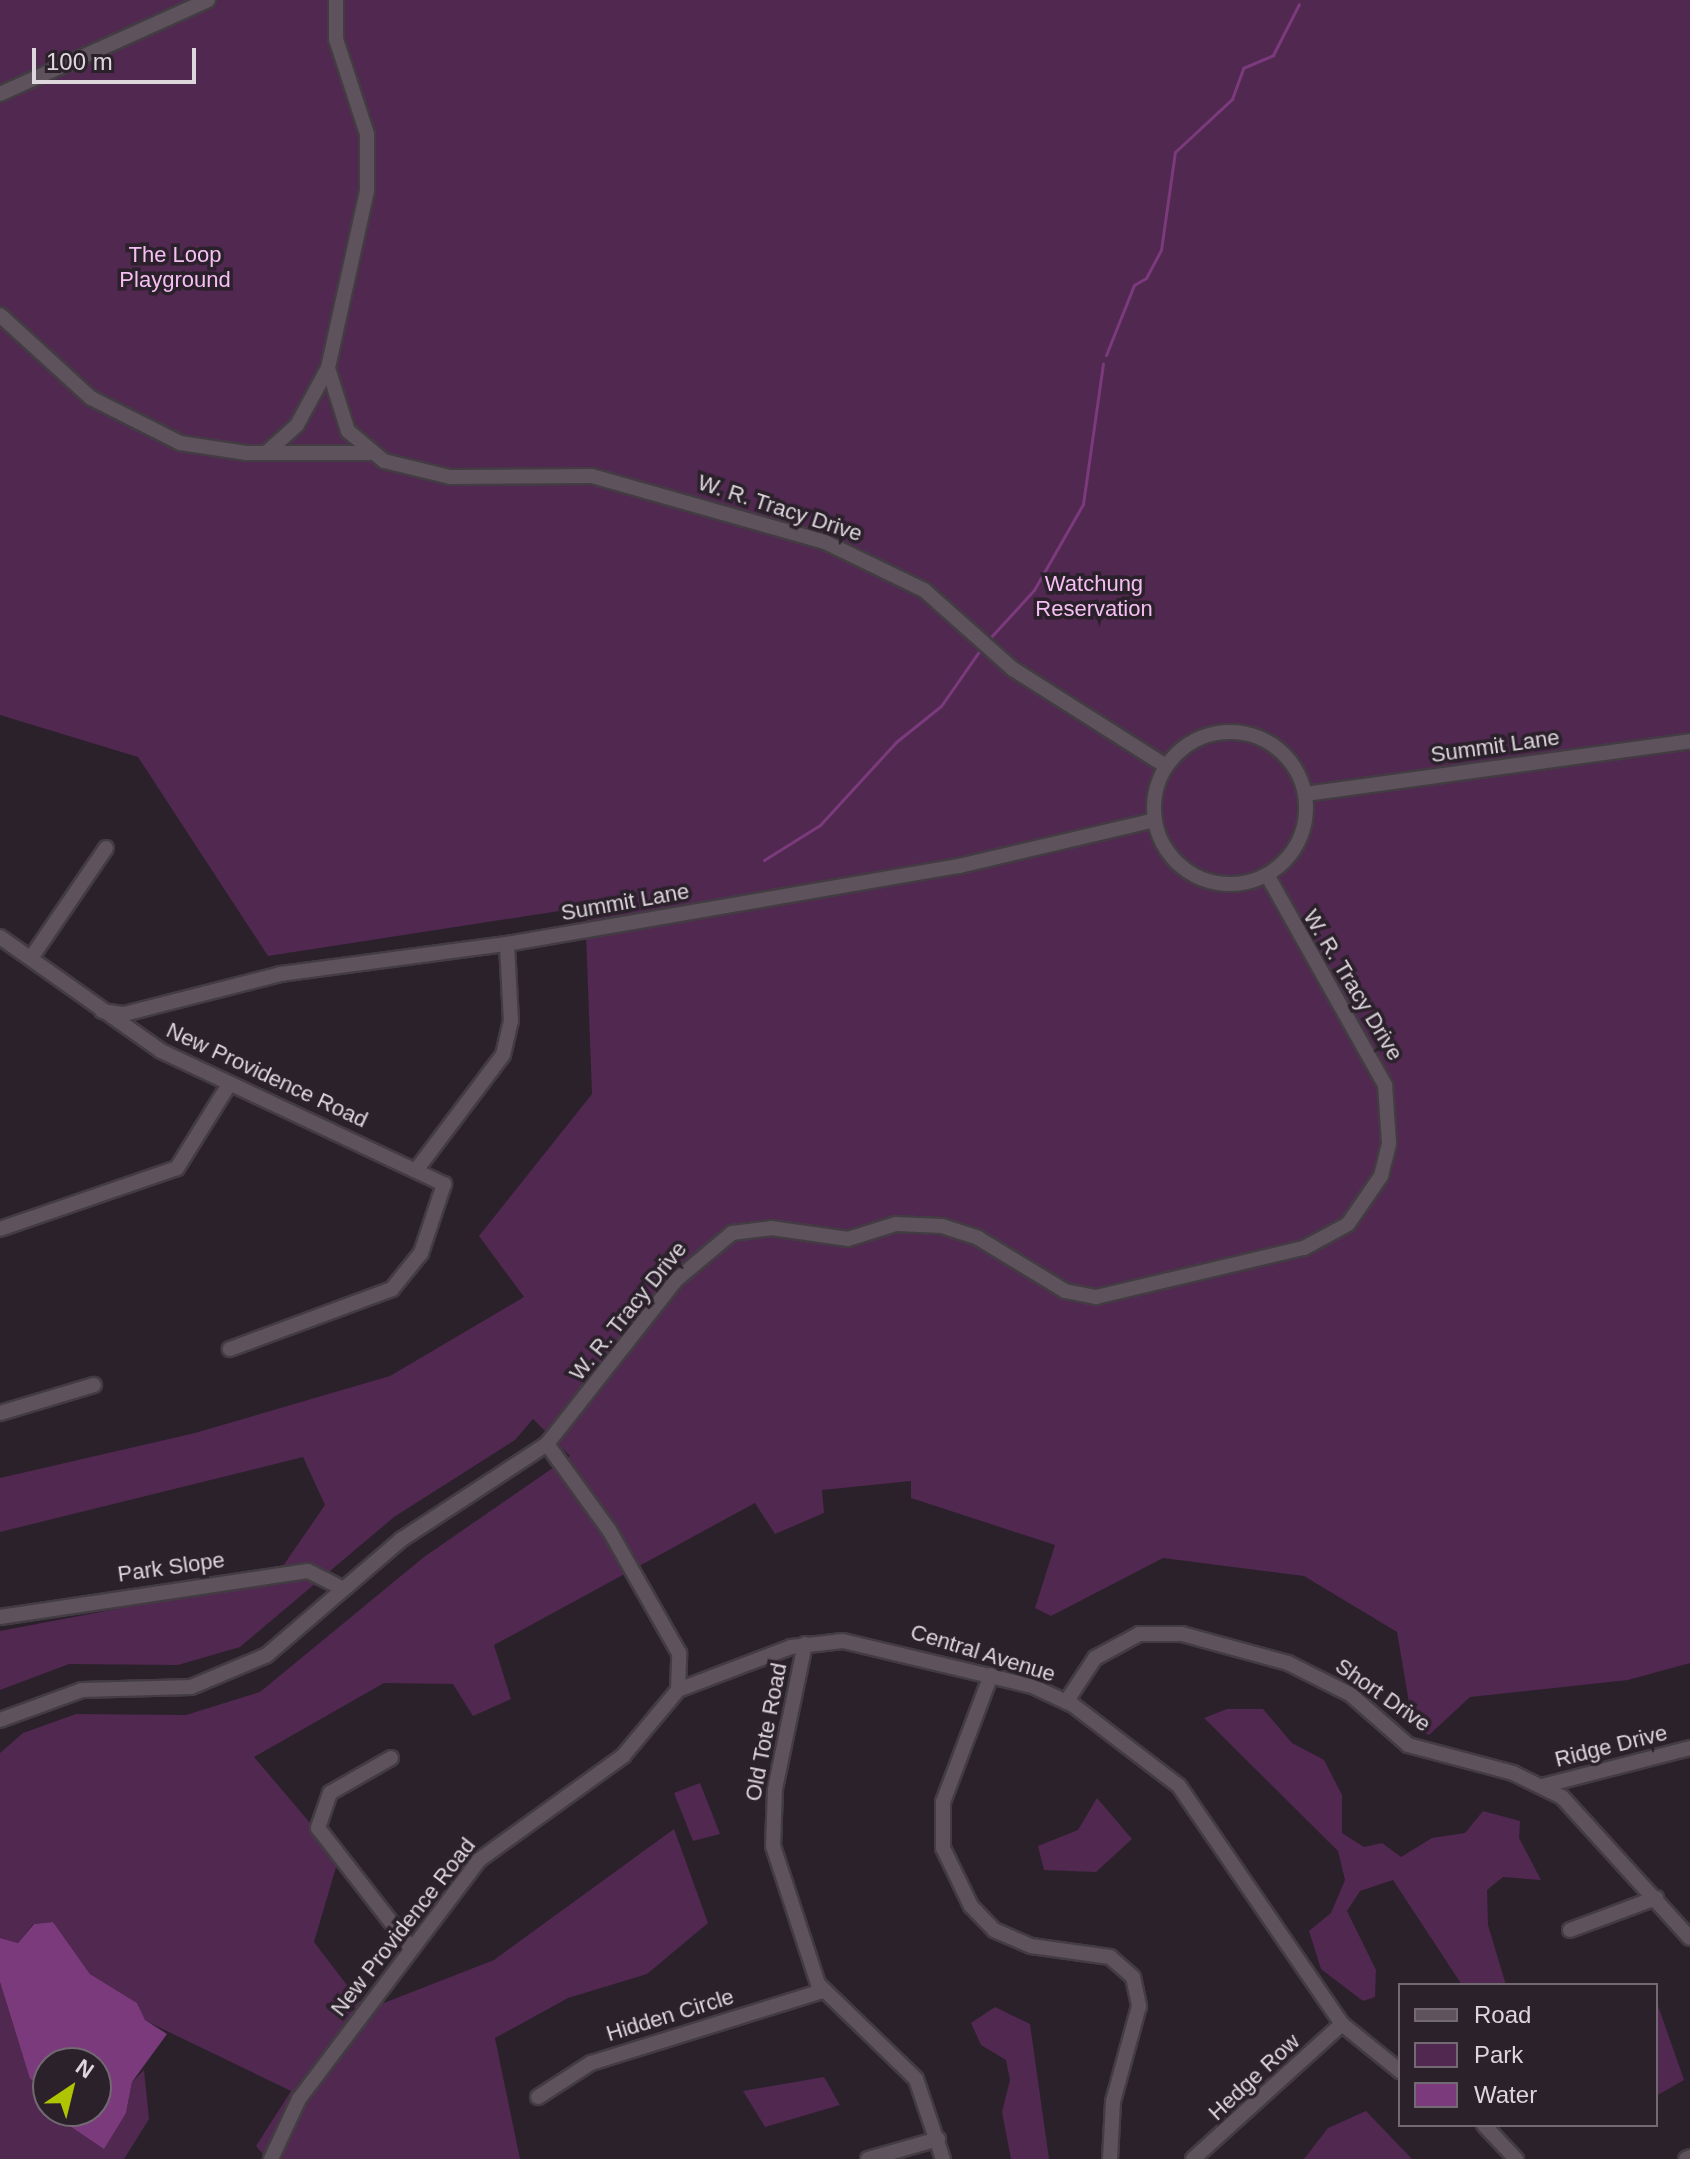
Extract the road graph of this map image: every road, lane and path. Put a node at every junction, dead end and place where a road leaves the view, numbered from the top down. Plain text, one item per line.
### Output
1 (208, 0) edge
2 (336, 0) edge
3 (0, 94) edge
4 (0, 315) edge
5 (328, 368) junction
6 (266, 453) junction
7 (369, 453) junction
8 (1690, 741) edge
9 (1166, 766) junction
10 (1305, 794) junction
11 (1155, 820) junction
12 (106, 848) dead end
13 (1267, 875) junction
14 (0, 937) edge
15 (507, 944) junction
16 (31, 958) junction
17 (102, 1011) junction
18 (228, 1086) junction
19 (417, 1169) junction
20 (0, 1229) edge
21 (230, 1349) dead end
22 (94, 1385) dead end
23 (0, 1413) edge
24 (547, 1444) junction
25 (344, 1589) junction
26 (0, 1617) edge
27 (805, 1644) junction
28 (991, 1675) junction
29 (678, 1690) junction
30 (1066, 1702) junction
31 (0, 1720) edge
32 (1690, 1748) edge
33 (391, 1758) dead end
34 (1542, 1786) junction
35 (1656, 1898) junction
36 (1570, 1930) dead end
37 (1690, 1938) edge
38 (412, 1949) junction
39 (822, 1991) junction
40 (1342, 2024) junction
41 (1398, 2069) edge
42 (538, 2097) dead end
43 (1486, 2127) edge
44 (938, 2139) junction
45 (271, 2159) edge
46 (868, 2159) edge
47 (943, 2159) edge
48 (1110, 2159) edge
49 (1193, 2159) edge
50 (1516, 2159) edge

1 - 3 street
2 - 5 street
4 - 6 street, W. R. Tracy Drive
5 - 6 street
5 - 7 street
6 - 7 street, W. R. Tracy Drive
7 - 9 street, W. R. Tracy Drive
8 - 10 street, Summit Lane
9 - 10 street
9 - 11 street
10 - 13 street
11 - 13 street
11 - 15 street, Summit Lane
12 - 16 street
13 - 24 street, W. R. Tracy Drive
14 - 16 street, New Providence Road
15 - 17 street, Summit Lane
15 - 19 street
16 - 17 street, New Providence Road
17 - 18 street, New Providence Road
18 - 19 street, New Providence Road
18 - 20 street
19 - 21 street, New Providence Road
22 - 23 street
24 - 25 street, W. R. Tracy Drive
24 - 29 street
25 - 26 street, Park Slope
25 - 31 street, W. R. Tracy Drive
27 - 28 street, Central Avenue
27 - 29 street, Central Avenue
27 - 39 street, Old Tote Road
28 - 30 street, Central Avenue
28 - 48 street
29 - 38 street, New Providence Road
30 - 34 street, Short Drive
30 - 40 street, Central Avenue
32 - 34 street, Ridge Drive
33 - 38 street
34 - 35 street, Short Drive
35 - 36 street
35 - 37 street, Short Drive
38 - 45 street, New Providence Road
39 - 42 street, Hidden Circle
39 - 44 street, Old Tote Road
40 - 41 street, Central Avenue
40 - 49 street, Hedge Row
43 - 50 street
44 - 46 street
44 - 47 street, Old Tote Road

